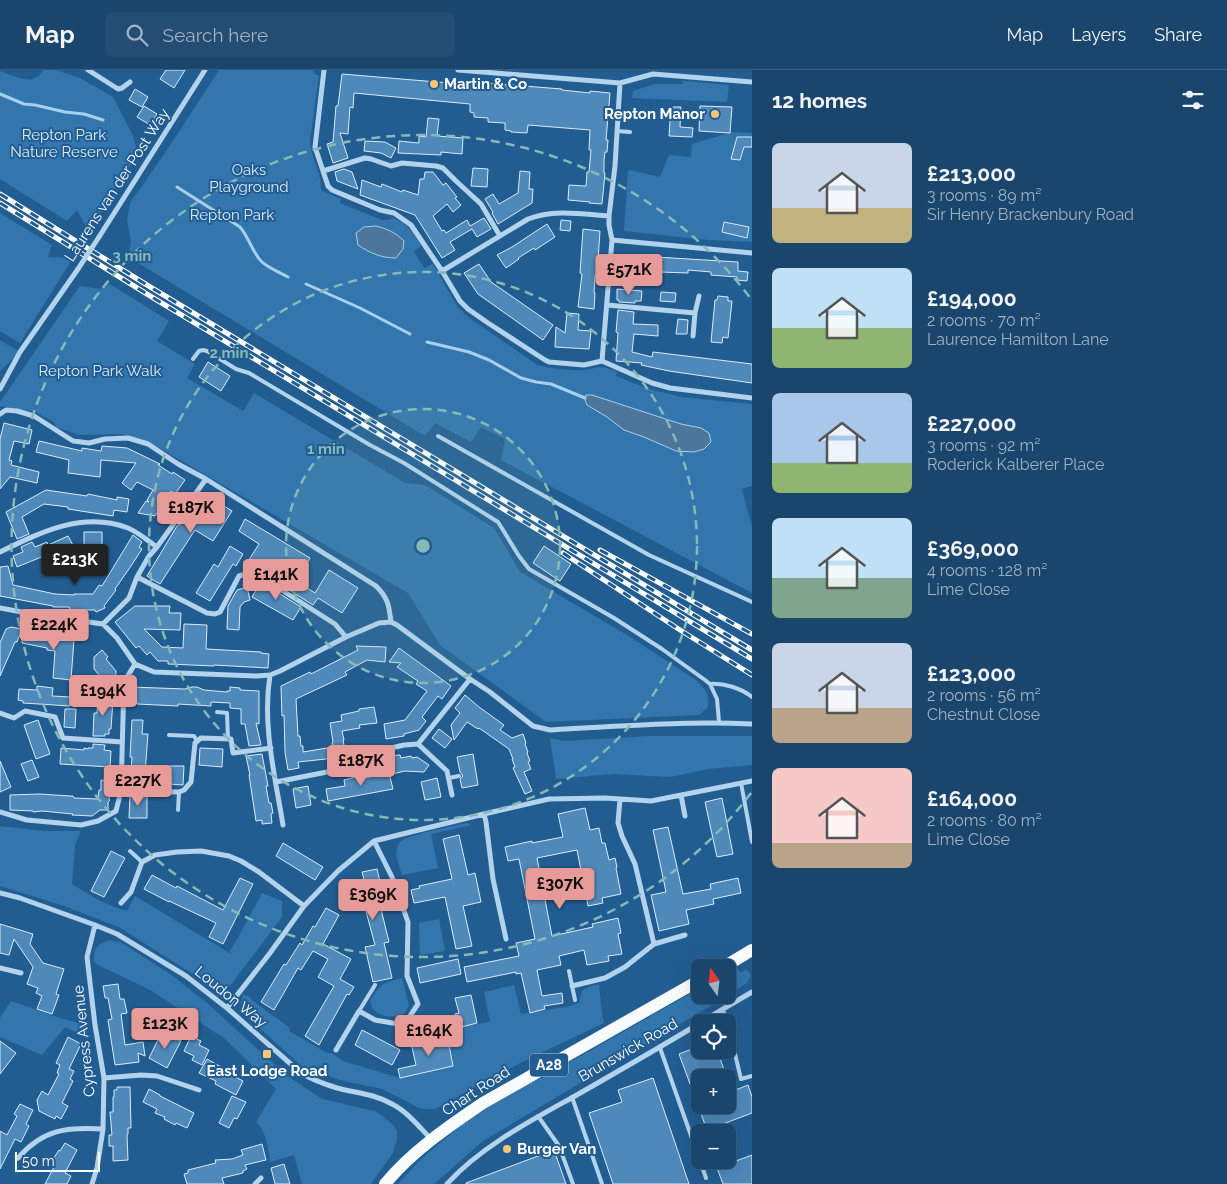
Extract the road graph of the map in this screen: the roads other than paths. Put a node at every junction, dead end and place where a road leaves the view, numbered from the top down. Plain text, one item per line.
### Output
1 (88, 70) edge
2 (204, 70) edge
3 (324, 70) edge
4 (458, 70) edge
5 (693, 70) edge
6 (525, 73) edge
7 (693, 77) junction
8 (130, 82) dead end
9 (752, 82) edge
10 (620, 83) junction
11 (617, 132) junction
12 (630, 132) dead end
13 (323, 171) junction
14 (609, 216) junction
15 (500, 236) junction
16 (612, 240) junction
17 (752, 253) edge
18 (442, 271) junction
19 (699, 296) dead end
20 (608, 305) junction
21 (695, 313) junction
22 (692, 336) dead end
23 (193, 359) dead end
24 (602, 361) junction
25 (0, 389) edge
26 (752, 398) edge
27 (0, 414) edge
28 (438, 436) dead end
29 (206, 479) junction
30 (156, 547) junction
31 (0, 552) edge
32 (137, 577) junction
33 (752, 602) edge
34 (0, 608) edge
35 (391, 622) junction
36 (103, 624) junction
37 (346, 637) junction
38 (135, 664) junction
39 (270, 676) junction
40 (470, 679) junction
41 (710, 684) junction
42 (752, 697) edge
43 (218, 712) dead end
44 (0, 713) edge
45 (719, 722) junction
46 (752, 724) edge
47 (168, 735) dead end
48 (228, 739) junction
49 (197, 741) junction
50 (122, 742) junction
51 (418, 744) junction
52 (271, 748) junction
53 (459, 776) dead end
54 (449, 778) junction
55 (752, 781) edge
56 (276, 782) junction
57 (741, 783) junction
58 (121, 791) junction
59 (179, 792) junction
60 (452, 795) dead end
61 (682, 795) junction
62 (620, 798) junction
63 (178, 810) dead end
64 (0, 812) edge
65 (484, 814) junction
66 (685, 816) dead end
67 (283, 825) dead end
68 (374, 841) junction
69 (752, 842) edge
70 (130, 852) dead end
71 (142, 862) junction
72 (0, 893) edge
73 (121, 903) dead end
74 (304, 906) junction
75 (95, 924) junction
76 (685, 935) dead end
77 (506, 939) dead end
78 (654, 944) junction
79 (752, 950) edge
80 (736, 960) edge
81 (0, 968) edge
82 (569, 971) dead end
83 (21, 974) dead end
84 (376, 985) dead end
85 (691, 985) edge
86 (572, 986) junction
87 (752, 992) edge
88 (575, 1000) dead end
89 (227, 1008) junction
90 (722, 1010) junction
91 (359, 1011) junction
92 (716, 1014) edge
93 (723, 1014) edge
94 (691, 1029) edge
95 (660, 1048) junction
96 (336, 1050) dead end
97 (736, 1059) edge
98 (752, 1076) edge
99 (104, 1078) junction
100 (199, 1090) dead end
101 (572, 1097) junction
102 (538, 1116) junction
103 (103, 1130) junction
104 (432, 1141) junction
105 (18, 1158) dead end
106 (261, 1178) dead end
107 (706, 1178) dead end
108 (92, 1184) edge
109 (255, 1184) edge
110 (386, 1184) edge
111 (447, 1184) edge
112 (573, 1184) edge
113 (602, 1184) edge

1 - 8 street
2 - 25 street, Laurens van der Post Way, bridge
3 - 13 street
4 - 6 street
5 - 7 street
6 - 10 street
7 - 9 street
7 - 10 street
10 - 11 street
11 - 12 lane
11 - 14 street
13 - 15 street
13 - 18 street
14 - 15 street
14 - 16 street
15 - 18 street
16 - 17 street
16 - 20 street
18 - 24 street
19 - 21 street
20 - 21 street
20 - 24 street
21 - 22 street
23 - 41 lane
24 - 26 street
27 - 29 street
28 - 33 lane
29 - 30 street
29 - 35 street
30 - 31 street
30 - 32 street
32 - 36 street
32 - 37 street
34 - 36 street
35 - 37 street
35 - 40 street
36 - 38 street
37 - 39 street
38 - 39 street
38 - 50 street
39 - 52 street
40 - 45 street
40 - 51 street
41 - 42 lane
41 - 45 lane
43 - 48 lane
44 - 50 street
45 - 46 street
47 - 49 lane
48 - 49 street
48 - 52 street
49 - 59 street
50 - 58 street
51 - 54 street
51 - 56 street
52 - 56 street
53 - 54 lane
54 - 60 street
55 - 57 street
56 - 67 street
57 - 61 street
57 - 69 lane
58 - 59 street
58 - 64 street
59 - 63 lane
61 - 62 street
61 - 66 street
62 - 65 street
62 - 78 street
65 - 68 street
65 - 77 street
68 - 74 street
68 - 91 street
70 - 71 lane
71 - 73 street
71 - 74 street
72 - 75 street, Loudon Way
74 - 89 street
75 - 89 street, Loudon Way
75 - 99 street, Cypress Avenue
76 - 78 street
78 - 86 street
79 - 80 main road
81 - 83 street
82 - 86 lane
84 - 91 lane
85 - 104 main road, Chart Road / A28
86 - 88 lane
87 - 90 street, Brunswick Road
89 - 104 street, Loudon Way
90 - 92 street, Brunswick Road
90 - 93 lane
91 - 96 street
94 - 95 street, Brunswick Road
95 - 101 street, Brunswick Road
95 - 107 lane
97 - 98 lane
99 - 100 street
99 - 103 street, Cypress Avenue
101 - 102 street, Brunswick Road
101 - 113 lane
102 - 111 street, Brunswick Road
102 - 112 lane
103 - 105 street
103 - 108 street, Cypress Avenue
104 - 110 main road, Chart Road / A28
106 - 109 street

